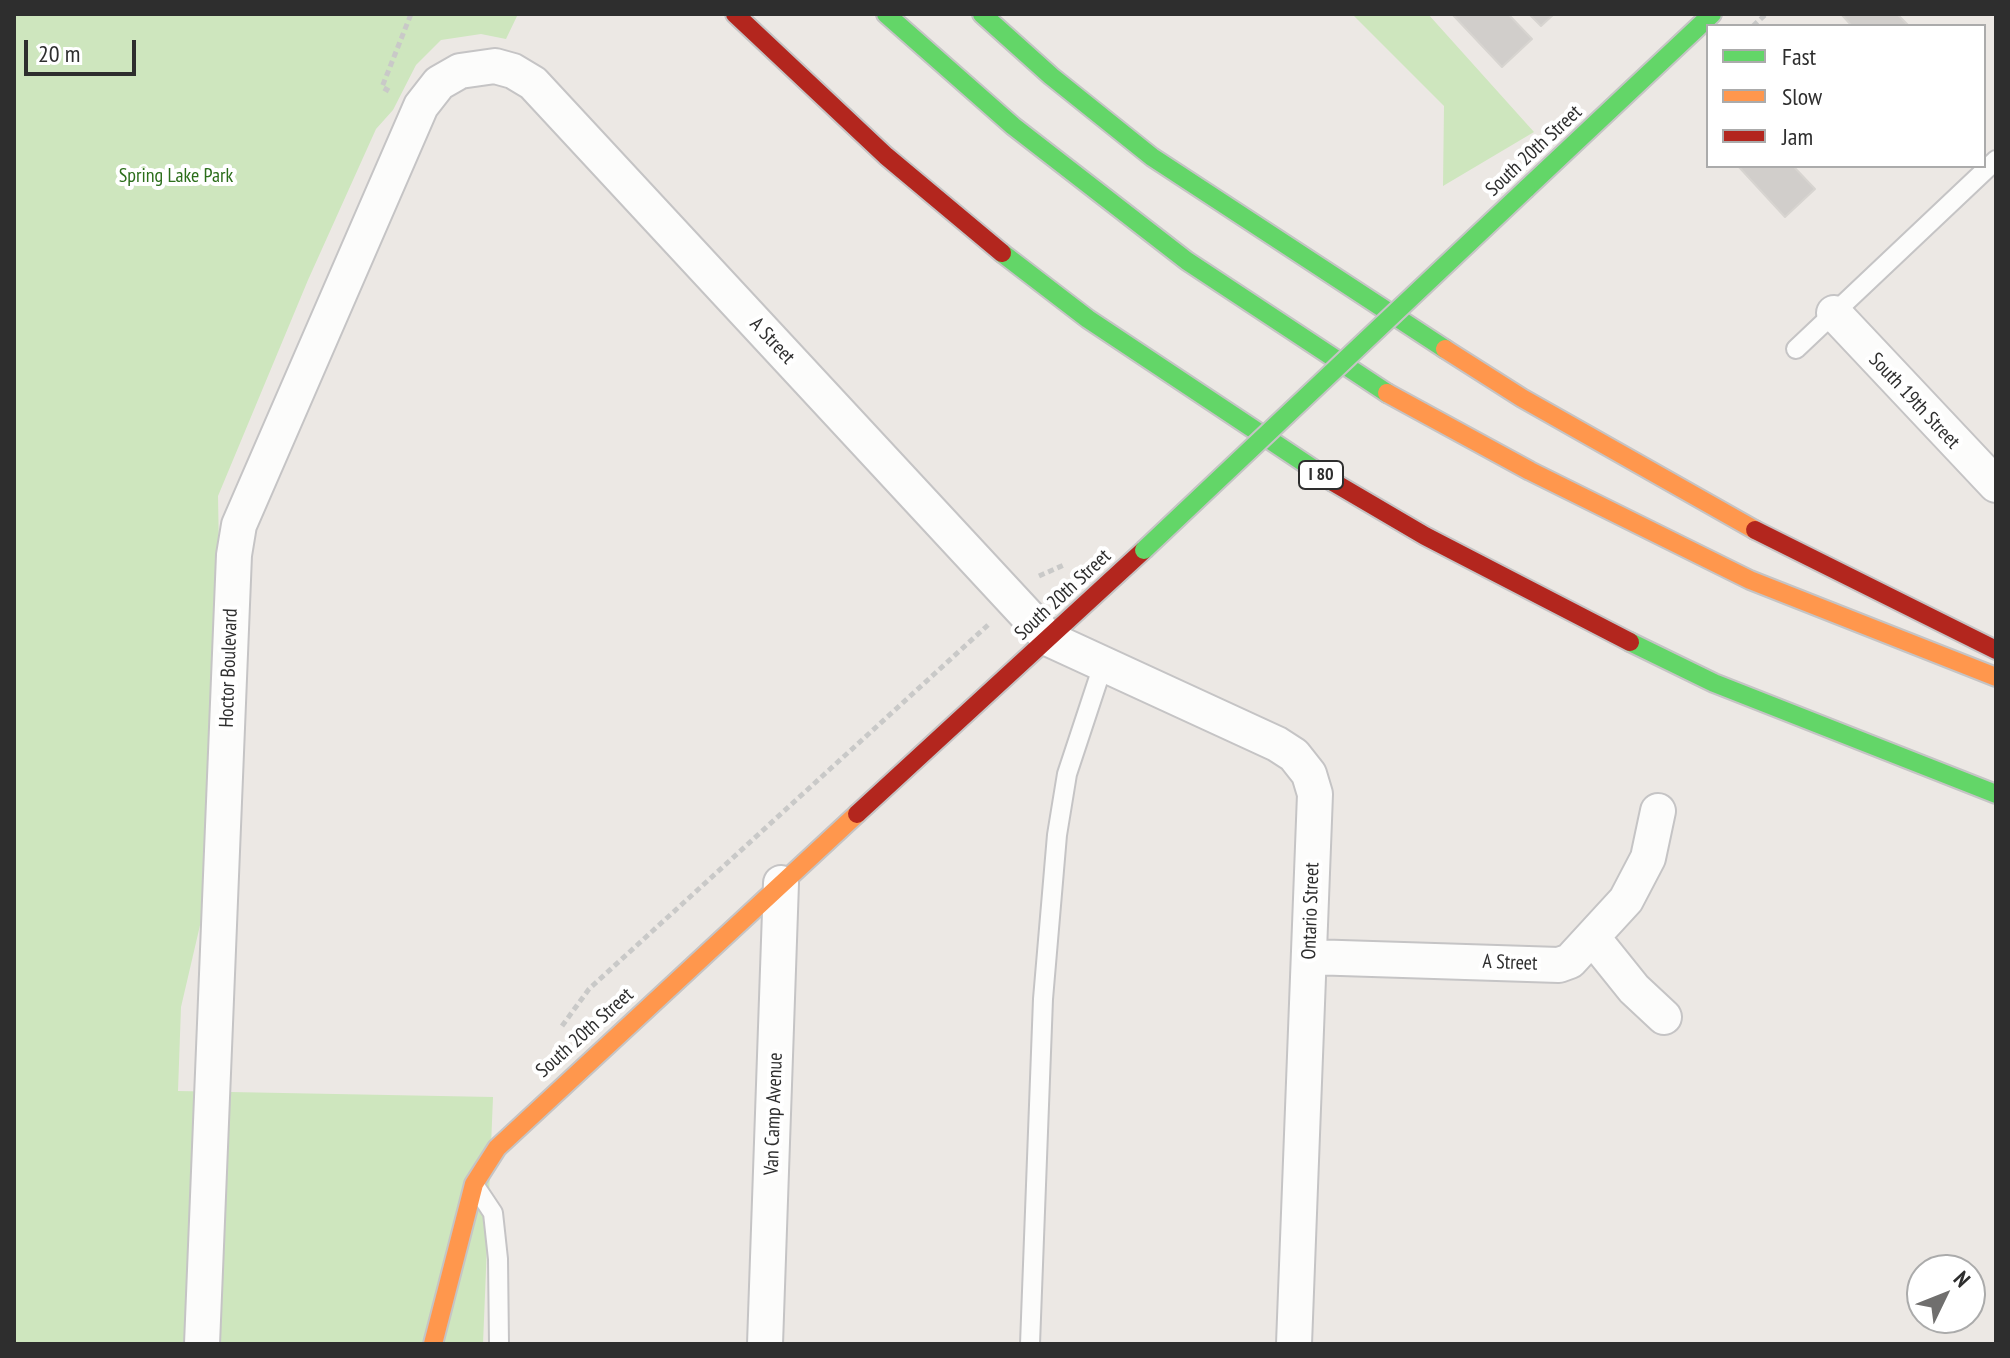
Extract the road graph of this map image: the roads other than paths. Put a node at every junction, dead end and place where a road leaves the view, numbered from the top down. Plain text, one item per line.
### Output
1 (735, 14) edge
2 (886, 14) edge
3 (982, 14) edge
4 (1712, 14) edge
5 (483, 66) joint
6 (1996, 160) edge
7 (1834, 313) junction
8 (1796, 349) dead end
9 (1996, 485) edge
10 (1049, 639) junction
11 (1996, 650) edge
12 (1103, 665) junction
13 (1996, 677) edge
14 (1996, 794) edge
15 (1658, 811) dead end
16 (781, 883) junction
17 (1593, 938) junction
18 (1310, 957) junction
19 (1664, 1017) dead end
20 (474, 1184) junction
21 (202, 1344) edge
22 (433, 1344) edge
23 (499, 1344) edge
24 (765, 1344) edge
25 (1030, 1344) edge
26 (1294, 1344) edge

1 - 14 main road, I 80
2 - 13 main road
3 - 11 main road
4 - 10 main road, South 20th Street, bridge
5 - 10 street, A Street
5 - 21 street, Hoctor Boulevard
6 - 7 lane
7 - 8 lane
7 - 9 street, South 19th Street
10 - 12 street, Ontario Street
10 - 16 main road, South 20th Street
12 - 18 street, Ontario Street
12 - 25 lane
15 - 17 street, A Street
16 - 20 main road, South 20th Street
16 - 24 street, Van Camp Avenue
17 - 18 street, A Street
17 - 19 street
18 - 26 street, Ontario Street
20 - 22 main road, South 20th Street
20 - 23 lane

